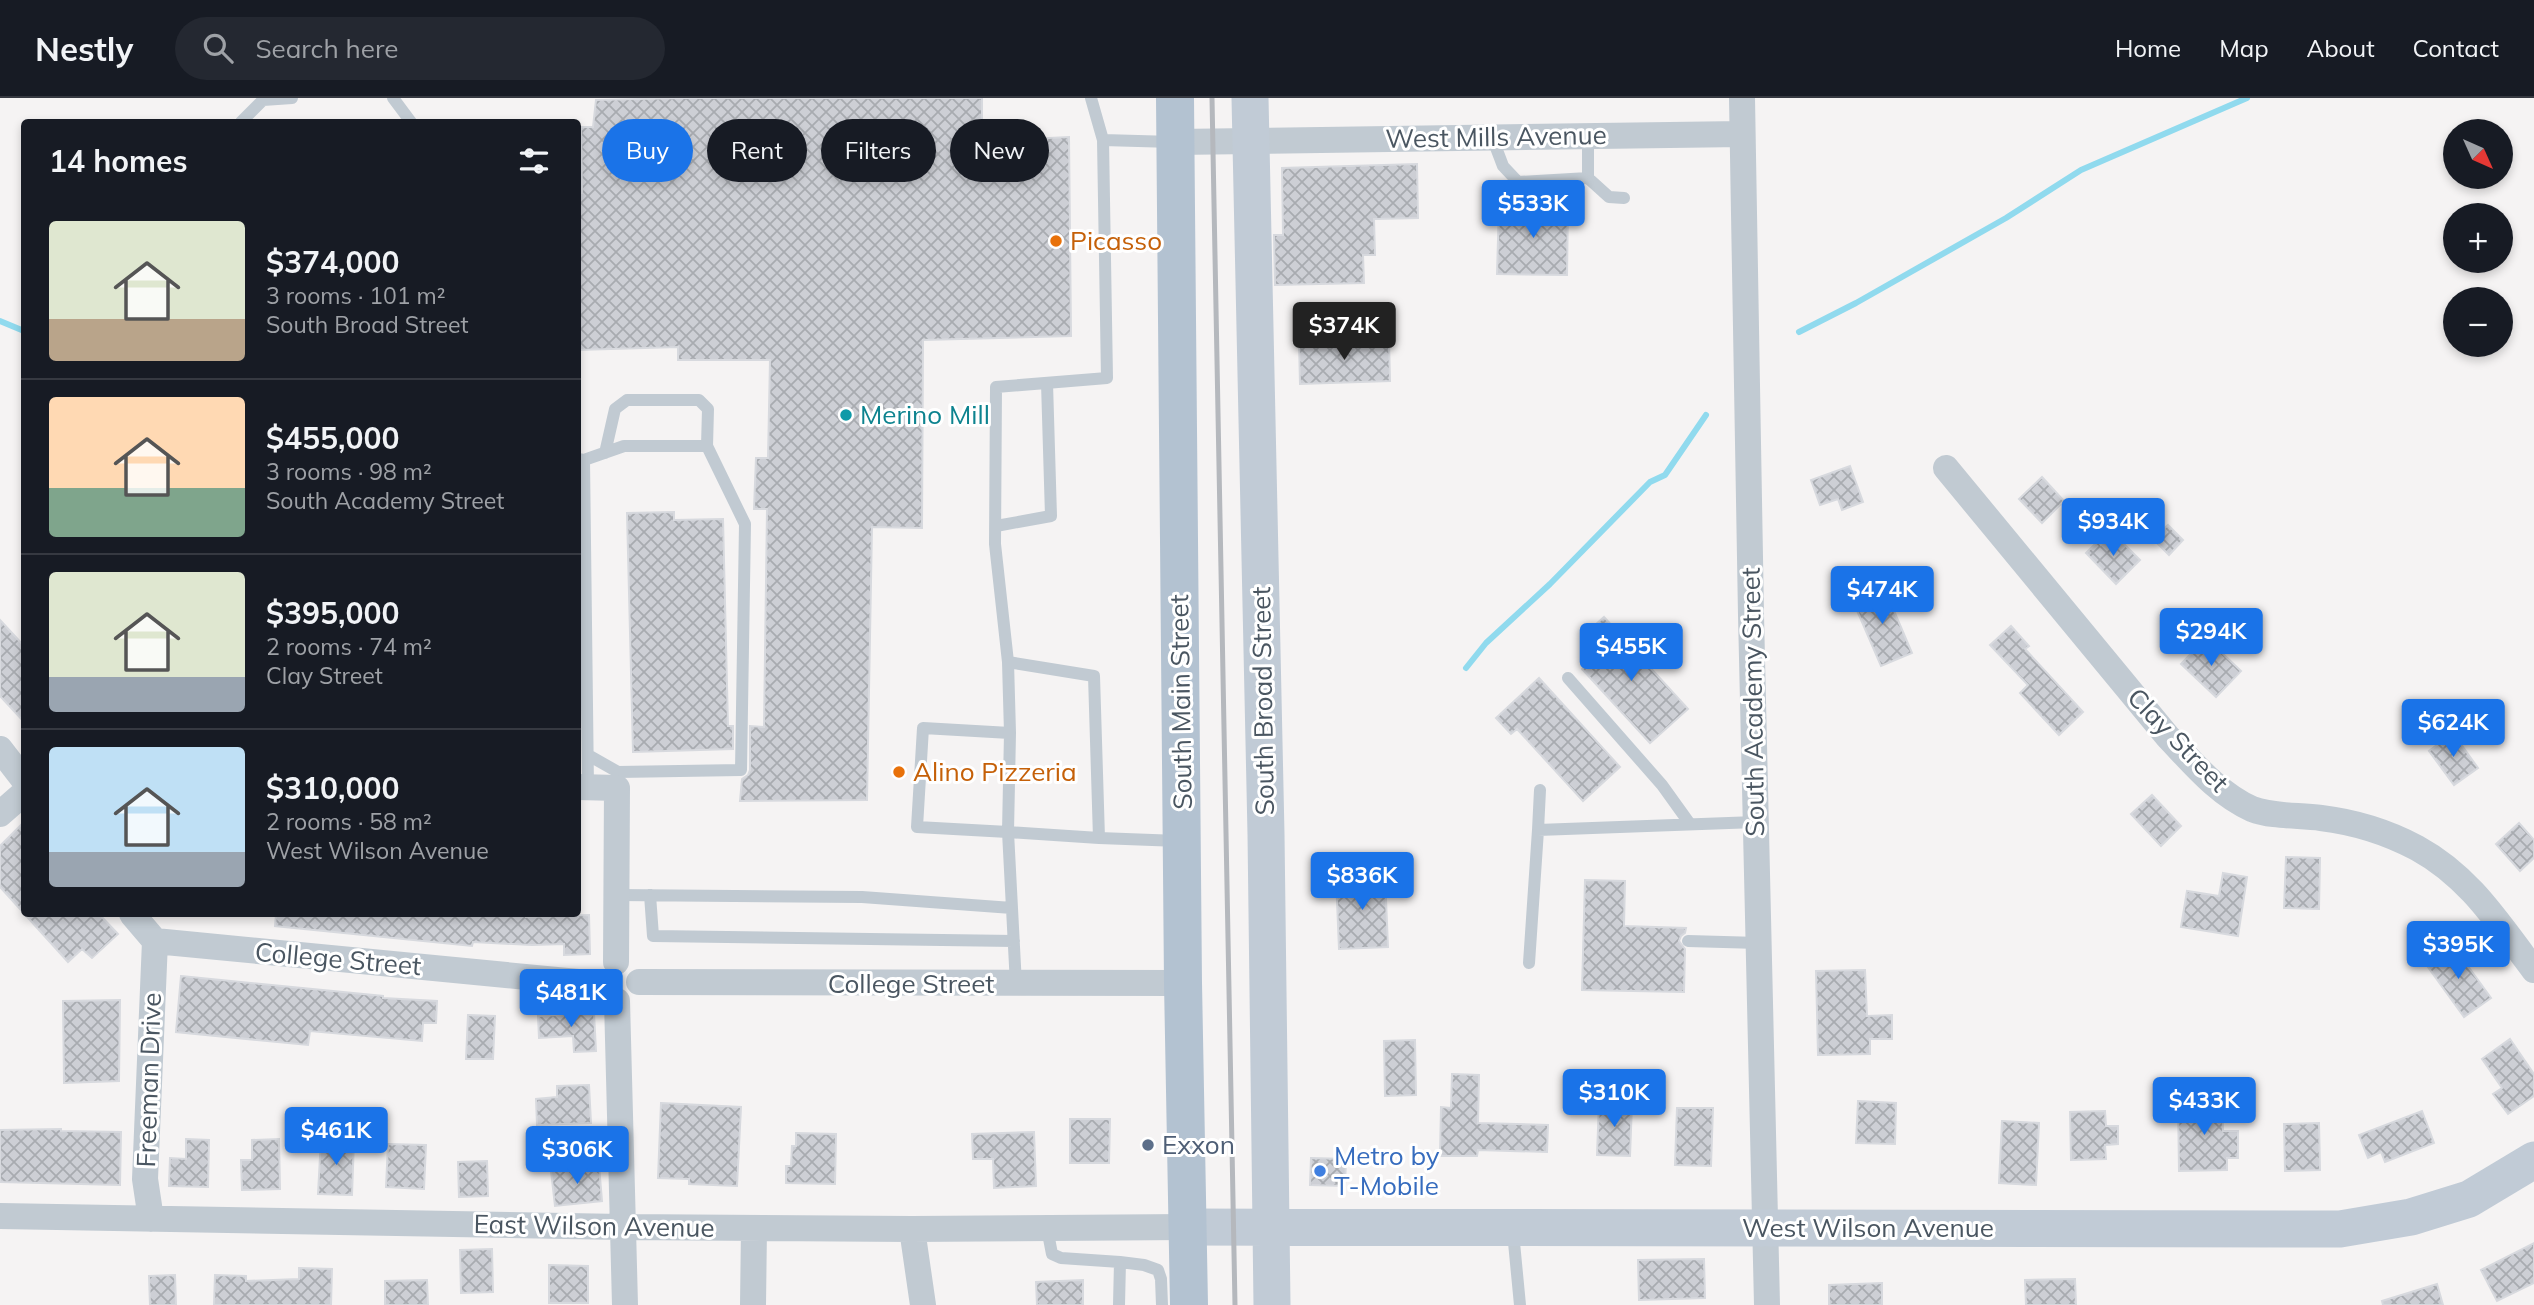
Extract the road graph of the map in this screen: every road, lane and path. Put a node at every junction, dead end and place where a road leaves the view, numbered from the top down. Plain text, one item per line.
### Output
1 (292, 98) edge
2 (393, 98) edge
3 (1091, 98) edge
4 (1175, 98) edge
5 (1250, 98) edge
6 (1742, 98) edge
7 (244, 119) edge
8 (409, 119) edge
9 (1742, 134) junction
10 (1588, 136) junction
11 (1492, 137) junction
12 (1103, 140) junction
13 (1250, 140) junction
14 (1175, 142) junction
15 (1588, 178) junction
16 (1625, 198) dead end
17 (1047, 383) junction
18 (707, 446) junction
19 (605, 453) junction
20 (581, 459) edge
21 (1946, 468) dead end
22 (996, 526) junction
23 (1007, 662) junction
24 (1569, 678) dead end
25 (582, 731) edge
26 (1010, 733) junction
27 (0, 749) edge
28 (587, 755) junction
29 (21, 776) edge
30 (617, 780) junction
31 (583, 787) edge
32 (1540, 790) dead end
33 (21, 796) edge
34 (0, 814) edge
35 (1756, 822) junction
36 (1690, 824) junction
37 (1538, 830) junction
38 (1008, 832) junction
39 (1099, 838) junction
40 (1183, 842) junction
41 (615, 895) junction
42 (650, 895) junction
43 (1012, 908) junction
44 (135, 917) edge
45 (155, 941) junction
46 (1014, 941) junction
47 (1688, 942) dead end
48 (1759, 943) junction
49 (616, 962) junction
50 (1529, 963) dead end
51 (2534, 970) edge
52 (639, 982) junction
53 (1183, 984) junction
54 (1016, 985) junction
55 (608, 993) junction
56 (2534, 1160) edge
57 (0, 1216) edge
58 (151, 1219) junction
59 (623, 1227) junction
60 (1187, 1227) junction
61 (1765, 1227) junction
62 (754, 1228) junction
63 (1046, 1228) junction
64 (1271, 1228) junction
65 (1513, 1228) junction
66 (912, 1229) junction
67 (1120, 1262) junction
68 (625, 1305) edge
69 (753, 1305) edge
70 (923, 1305) edge
71 (1119, 1305) edge
72 (1162, 1305) edge
73 (1189, 1305) edge
74 (1272, 1305) edge
75 (1520, 1305) edge
76 (1767, 1305) edge

1 - 7 lane
2 - 8 lane
3 - 12 lane
4 - 14 main road, South Main Street
5 - 13 street, South Broad Street
6 - 9 street, South Academy Street
9 - 10 street, West Mills Avenue
9 - 35 street, South Academy Street
10 - 11 street, West Mills Avenue
10 - 15 lane
11 - 13 street, West Mills Avenue
11 - 15 lane
12 - 14 lane
12 - 17 lane
13 - 14 street, West Mills Avenue
13 - 64 street, South Broad Street
14 - 40 main road, South Main Street
15 - 16 lane
17 - 22 lane
17 - 22 lane
18 - 19 lane
18 - 19 lane
18 - 30 lane
19 - 20 lane
20 - 25 lane
21 - 51 street, Clay Street
22 - 23 lane
23 - 26 lane
23 - 39 lane
24 - 36 lane
25 - 28 lane
26 - 38 lane
26 - 38 lane
27 - 29 street
28 - 30 lane
28 - 31 lane
30 - 31 street
30 - 41 street
32 - 37 lane
33 - 34 street
35 - 36 lane
35 - 48 street, South Academy Street
36 - 37 lane
37 - 50 lane
38 - 39 lane
38 - 43 lane
39 - 40 lane
40 - 53 main road, South Main Street
41 - 42 lane
41 - 49 street
42 - 43 lane
42 - 46 lane
43 - 46 lane
44 - 45 street
45 - 55 street, College Street
45 - 58 street, Freeman Drive
46 - 54 lane
47 - 48 lane
48 - 61 street, South Academy Street
49 - 52 street
49 - 55 street
52 - 54 street, College Street
52 - 55 street
53 - 54 street, College Street
53 - 60 main road, South Main Street
55 - 59 street
56 - 61 street, West Wilson Avenue
57 - 58 street, East Wilson Avenue
58 - 59 street, East Wilson Avenue
59 - 62 street, East Wilson Avenue
59 - 68 street
60 - 63 street, East Wilson Avenue
60 - 64 street, West Wilson Avenue
60 - 73 main road, South Main Street
61 - 65 street, West Wilson Avenue
61 - 76 street, South Academy Street
62 - 66 street, East Wilson Avenue
62 - 69 street
63 - 66 street, East Wilson Avenue
63 - 67 lane
64 - 65 street, West Wilson Avenue
64 - 74 street, South Broad Street
65 - 75 lane
66 - 70 street
67 - 71 lane
67 - 72 lane

